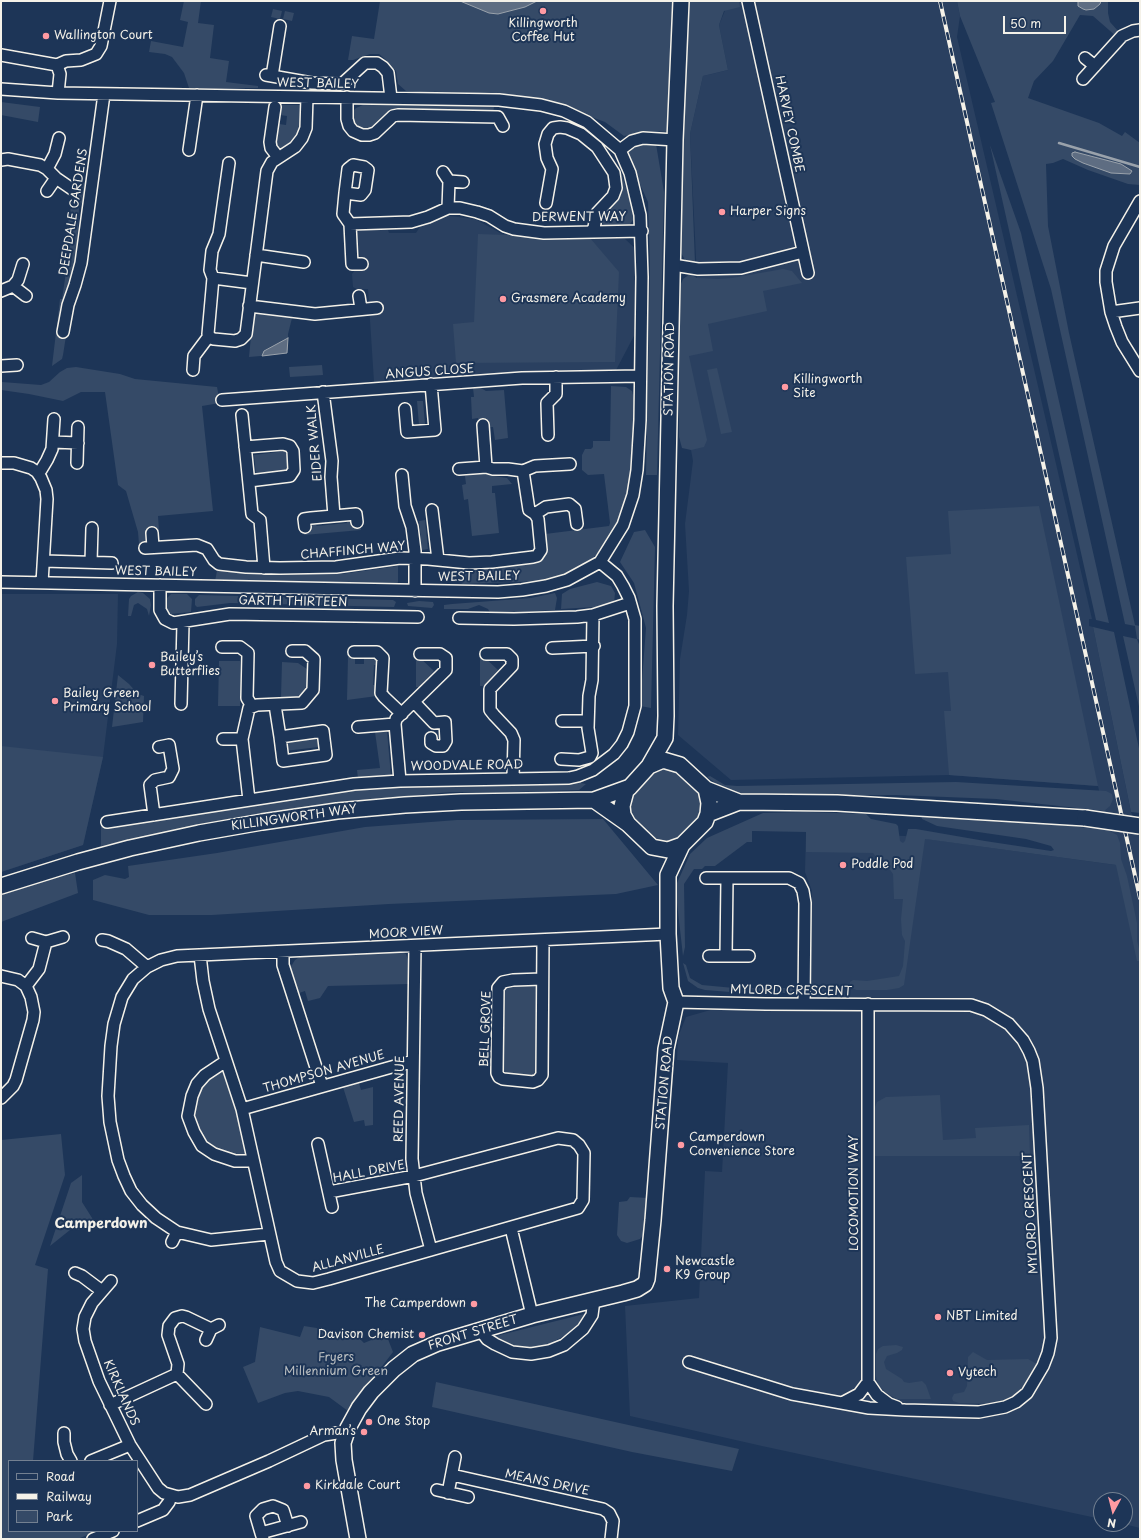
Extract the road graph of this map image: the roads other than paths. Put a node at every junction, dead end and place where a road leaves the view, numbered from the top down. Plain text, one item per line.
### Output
1 (110, 1) edge
2 (681, 1) edge
3 (748, 1) edge
4 (280, 26) dead end
5 (1140, 30) edge
6 (1, 55) edge
7 (1085, 58) dead end
8 (57, 65) junction
9 (1095, 66) junction
10 (1083, 79) dead end
11 (1, 89) edge
12 (58, 93) junction
13 (104, 94) junction
14 (196, 95) junction
15 (307, 97) junction
16 (347, 97) junction
17 (391, 98) junction
18 (278, 115) dead end
19 (503, 126) dead end
20 (59, 138) dead end
21 (675, 140) junction
22 (186, 144) dead end
23 (620, 150) junction
24 (278, 157) junction
25 (1, 160) edge
26 (229, 163) dead end
27 (47, 169) junction
28 (56, 178) junction
29 (463, 182) dead end
30 (72, 189) dead end
31 (47, 191) dead end
32 (345, 193) dead end
33 (550, 198) dead end
34 (1140, 201) edge
35 (448, 208) junction
36 (350, 224) junction
37 (642, 231) junction
38 (593, 232) junction
39 (804, 252) junction
40 (256, 255) junction
41 (23, 264) dead end
42 (299, 264) dead end
43 (362, 264) dead end
44 (673, 265) junction
45 (808, 273) dead end
46 (213, 278) junction
47 (252, 283) junction
48 (13, 286) junction
49 (1, 291) edge
50 (26, 296) dead end
51 (360, 296) dead end
52 (249, 306) junction
53 (377, 308) dead end
54 (1140, 308) edge
55 (361, 309) junction
56 (1110, 312) junction
57 (63, 332) dead end
58 (209, 336) junction
59 (17, 365) dead end
60 (2, 369) edge
61 (193, 370) dead end
62 (1140, 371) edge
63 (640, 376) junction
64 (556, 377) junction
65 (431, 384) junction
66 (323, 392) junction
67 (222, 400) dead end
68 (242, 415) dead end
69 (409, 416) dead end
70 (54, 419) dead end
71 (78, 427) dead end
72 (486, 431) dead end
73 (548, 435) dead end
74 (53, 442) junction
75 (78, 443) junction
76 (245, 447) junction
77 (1, 464) edge
78 (77, 464) dead end
79 (570, 464) dead end
80 (486, 467) junction
81 (459, 469) dead end
82 (523, 471) junction
83 (37, 472) junction
84 (402, 475) dead end
85 (249, 481) junction
86 (432, 510) dead end
87 (535, 514) junction
88 (334, 516) junction
89 (357, 522) dead end
90 (577, 524) dead end
91 (305, 527) dead end
92 (92, 528) dead end
93 (152, 533) dead end
94 (415, 558) junction
95 (438, 560) junction
96 (44, 561) junction
97 (91, 562) junction
98 (600, 562) junction
99 (112, 563) dead end
100 (264, 568) junction
101 (1, 582) edge
102 (42, 583) junction
103 (160, 585) junction
104 (415, 591) junction
105 (630, 603) junction
106 (593, 614) junction
107 (418, 617) dead end
108 (459, 618) dead end
109 (183, 623) junction
110 (594, 646) junction
111 (227, 650) dead end
112 (556, 650) dead end
113 (296, 654) dead end
114 (358, 655) dead end
115 (425, 656) dead end
116 (490, 656) dead end
117 (414, 702) junction
118 (181, 704) dead end
119 (276, 705) junction
120 (252, 706) junction
121 (402, 714) junction
122 (562, 721) dead end
123 (588, 721) junction
124 (395, 724) junction
125 (358, 727) dead end
126 (280, 737) dead end
127 (431, 738) dead end
128 (665, 738) junction
129 (223, 739) dead end
130 (242, 739) junction
131 (159, 747) dead end
132 (561, 759) dead end
133 (680, 765) junction
134 (649, 766) junction
135 (513, 778) junction
136 (400, 781) junction
137 (630, 787) junction
138 (706, 789) junction
139 (249, 800) junction
140 (594, 800) junction
141 (739, 802) junction
142 (708, 814) junction
143 (154, 815) junction
144 (108, 822) dead end
145 (628, 824) junction
146 (1140, 826) edge
147 (682, 845) junction
148 (652, 847) junction
149 (668, 875) junction
150 (706, 878) dead end
151 (727, 878) junction
152 (1, 886) edge
153 (668, 934) junction
154 (63, 937) dead end
155 (32, 938) dead end
156 (100, 938) dead end
157 (543, 940) junction
158 (46, 942) junction
159 (415, 946) junction
160 (283, 952) junction
161 (200, 955) junction
162 (708, 956) dead end
163 (726, 956) junction
164 (749, 956) dead end
165 (147, 967) junction
166 (1, 976) edge
167 (542, 979) junction
168 (26, 986) junction
169 (676, 1002) junction
170 (804, 1004) junction
171 (868, 1004) junction
172 (226, 1061) junction
173 (413, 1061) junction
174 (322, 1086) junction
175 (1, 1098) edge
176 (242, 1109) junction
177 (318, 1144) dead end
178 (253, 1161) junction
179 (414, 1176) junction
180 (329, 1192) junction
181 (332, 1207) dead end
182 (510, 1228) junction
183 (177, 1232) junction
184 (269, 1234) junction
185 (172, 1242) dead end
186 (431, 1250) junction
187 (75, 1273) dead end
188 (111, 1281) dead end
189 (638, 1289) joint
190 (102, 1291) junction
191 (594, 1300) junction
192 (532, 1315) junction
193 (480, 1331) junction
194 (206, 1340) dead end
195 (689, 1362) dead end
196 (177, 1374) junction
197 (868, 1382) junction
198 (842, 1403) junction
199 (206, 1404) dead end
200 (110, 1405) junction
201 (905, 1410) junction
202 (64, 1433) dead end
203 (345, 1434) junction
204 (130, 1445) junction
205 (455, 1457) dead end
206 (70, 1460) edge
207 (94, 1460) edge
208 (452, 1475) junction
209 (171, 1496) junction
210 (468, 1497) dead end
211 (138, 1521) edge
212 (301, 1522) dead end
213 (288, 1526) junction
214 (111, 1532) edge
215 (262, 1536) edge
216 (94, 1539) edge
217 (358, 1539) edge
218 (611, 1539) edge

1 - 8 street
2 - 21 main road, STATION ROAD
3 - 39 street, HARVEY COMBE
4 - 17 street
5 - 9 street
6 - 8 street
7 - 9 street
8 - 12 street
9 - 10 street
11 - 12 street, WEST BAILEY
12 - 13 street, WEST BAILEY
13 - 14 street, WEST BAILEY
13 - 57 street, DEEPDALE GARDENS
14 - 15 street, WEST BAILEY
14 - 22 street
15 - 16 street, WEST BAILEY
15 - 24 street
16 - 17 street, WEST BAILEY
16 - 19 street
17 - 23 street, WEST BAILEY
18 - 24 street
20 - 27 street
21 - 23 street
21 - 44 main road, STATION ROAD
23 - 37 street, WEST BAILEY
24 - 40 street
25 - 27 street
26 - 46 street
27 - 28 street
28 - 30 street
28 - 31 street
29 - 35 street
32 - 36 street
33 - 38 street
34 - 56 street
35 - 36 street, DERWENT WAY
35 - 38 street, DERWENT WAY
36 - 43 street
37 - 38 street, DERWENT WAY
37 - 63 street, WEST BAILEY
39 - 44 street
39 - 45 street, HARVEY COMBE
40 - 42 street
40 - 47 street
41 - 48 street
44 - 128 main road, STATION ROAD
46 - 47 street
46 - 58 street
47 - 52 street
48 - 49 street
48 - 50 street
51 - 55 street
52 - 55 street
52 - 58 street
53 - 55 street
54 - 56 street
56 - 62 street
58 - 61 street
59 - 60 street
63 - 64 street, ANGUS CLOSE
63 - 98 street, WEST BAILEY
64 - 65 street, ANGUS CLOSE
64 - 73 street
65 - 66 street, ANGUS CLOSE
65 - 69 street
66 - 67 street, ANGUS CLOSE
66 - 88 street, EIDER WALK
68 - 76 street
70 - 74 street
71 - 75 street
72 - 80 street
74 - 75 street
74 - 83 street
75 - 78 street
76 - 85 street
76 - 85 street
77 - 83 street
79 - 82 street
80 - 81 street
80 - 82 street
82 - 87 street
83 - 96 street
84 - 94 street
85 - 100 street
86 - 95 street
87 - 90 street
87 - 95 street, CHAFFINCH WAY
88 - 89 street
88 - 91 street
92 - 97 street
93 - 100 street, CHAFFINCH WAY
94 - 95 street, CHAFFINCH WAY
94 - 100 street, CHAFFINCH WAY
94 - 104 street
96 - 97 street
96 - 102 street
97 - 99 street
98 - 104 street, WEST BAILEY
98 - 105 street, WOODVALE ROAD
101 - 102 street, WEST BAILEY
102 - 103 street, WEST BAILEY
103 - 104 street, WEST BAILEY
103 - 109 street, GARTH THIRTEEN
105 - 106 street
105 - 135 street, WOODVALE ROAD
106 - 108 street
106 - 110 street
107 - 109 street, GARTH THIRTEEN
109 - 118 street
110 - 112 street
110 - 123 street
111 - 120 street
113 - 119 street
114 - 121 street
115 - 117 street
116 - 135 street
117 - 121 street
117 - 127 street
119 - 120 street
119 - 126 street
120 - 130 street
121 - 124 street
122 - 123 street
123 - 132 street
124 - 125 street
124 - 136 street
128 - 133 main road, STATION ROAD
128 - 134 main road, STATION ROAD
129 - 130 street
130 - 139 street
131 - 143 street
133 - 134 main road
133 - 138 main road
134 - 137 main road
135 - 136 street, WOODVALE ROAD
136 - 139 street, WOODVALE ROAD
137 - 140 main road, KILLINGWORTH WAY
137 - 145 main road
138 - 141 main road
138 - 142 main road
139 - 143 street, WOODVALE ROAD
140 - 145 main road
140 - 152 main road, KILLINGWORTH WAY
141 - 142 main road
141 - 146 main road, bridge
142 - 147 main road
143 - 144 street, WOODVALE ROAD
145 - 148 main road
147 - 148 main road
147 - 149 main road, STATION ROAD
148 - 149 main road, STATION ROAD
149 - 153 main road, STATION ROAD
150 - 151 street
151 - 163 street
151 - 170 street
153 - 157 street, MOOR VIEW
153 - 169 main road, STATION ROAD
154 - 158 street
155 - 158 street
156 - 165 street
157 - 159 street, MOOR VIEW
157 - 167 street
158 - 168 street
159 - 160 street, MOOR VIEW
159 - 173 street, REED AVENUE
160 - 161 street, MOOR VIEW
160 - 174 street
161 - 165 street, MOOR VIEW
161 - 172 street, ALLANVILLE
162 - 163 street
163 - 164 street
165 - 183 street, MOOR VIEW
166 - 168 street
167 - 167 street, BELL GROVE
168 - 175 street
169 - 170 street, MYLORD CRESCENT
169 - 189 main road, STATION ROAD
170 - 171 street, MYLORD CRESCENT
171 - 197 street, LOCOMOTION WAY
171 - 201 street, MYLORD CRESCENT
172 - 176 street, ALLANVILLE
172 - 178 street
173 - 174 street, THOMPSON AVENUE
173 - 179 street, REED AVENUE
174 - 176 street, THOMPSON AVENUE
176 - 178 street, ALLANVILLE
177 - 180 street, HALL DRIVE
178 - 184 street, ALLANVILLE
179 - 180 street, HALL DRIVE
179 - 182 street, ALLANVILLE
179 - 186 street, REED AVENUE
180 - 181 street, HALL DRIVE
182 - 186 street, ALLANVILLE
182 - 192 street
183 - 184 street, MOOR VIEW
183 - 185 street
184 - 186 street, ALLANVILLE
187 - 190 street
188 - 190 street, KIRKLANDS
189 - 191 main road, FRONT STREET
190 - 200 street, KIRKLANDS
191 - 192 main road, FRONT STREET
191 - 193 street
192 - 193 main road, FRONT STREET
193 - 203 main road, FRONT STREET
194 - 196 street
195 - 198 street, MYLORD CRESCENT
196 - 199 street
196 - 200 street
197 - 198 street
197 - 201 street
198 - 201 street, MYLORD CRESCENT
200 - 204 street, KIRKLANDS
202 - 206 street
203 - 209 street
203 - 217 main road
204 - 207 street
204 - 209 street, KIRKLANDS
205 - 208 street
208 - 210 street
208 - 218 street, MEANS DRIVE
209 - 211 street
212 - 213 street
213 - 215 street
213 - 215 street
214 - 216 street

